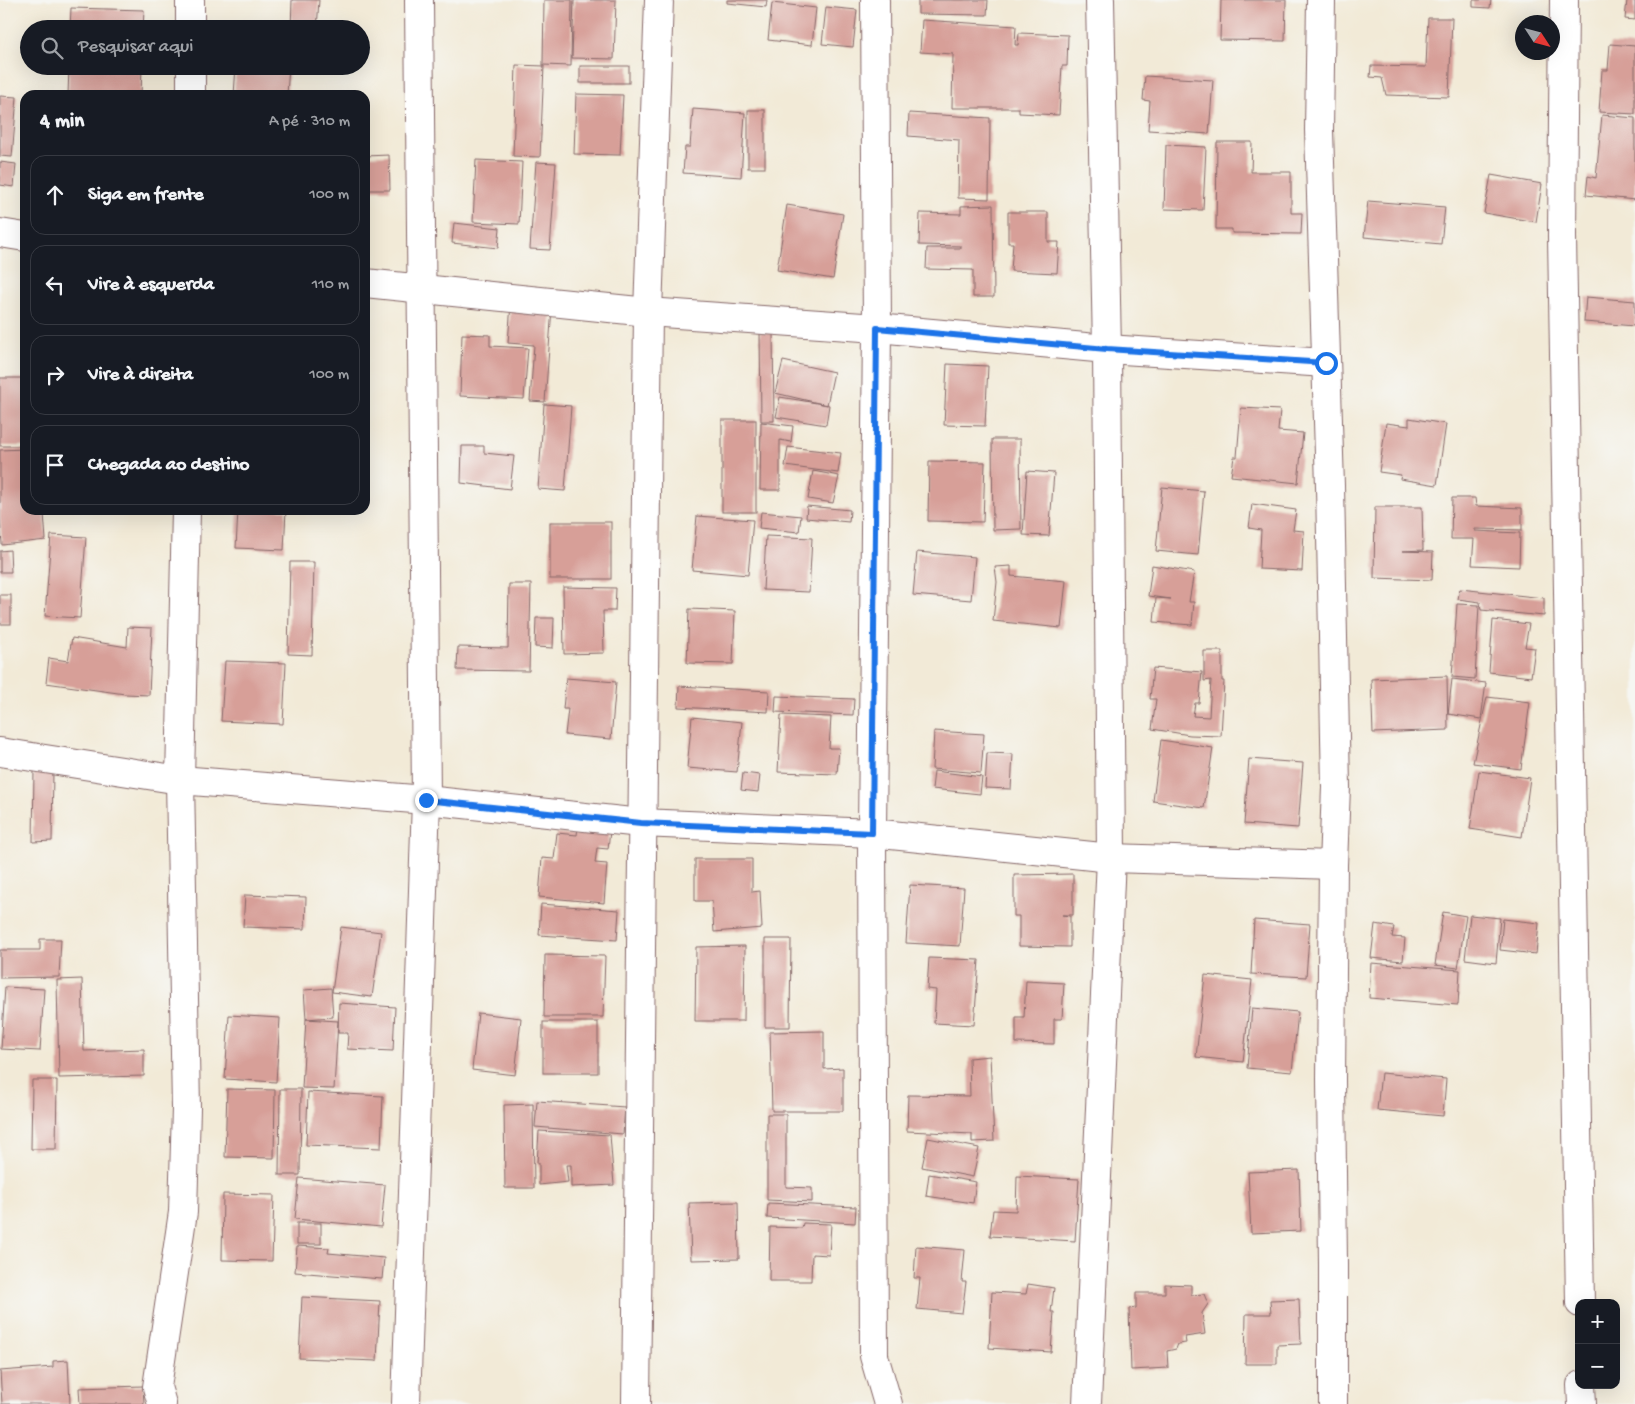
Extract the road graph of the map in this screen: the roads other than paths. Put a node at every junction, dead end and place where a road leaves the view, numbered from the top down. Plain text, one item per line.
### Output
1 (190, 0) edge
2 (420, 0) edge
3 (659, 0) edge
4 (875, 0) edge
5 (1100, 0) edge
6 (1321, 0) edge
7 (1564, 0) edge
8 (190, 20) edge
9 (191, 75) edge
10 (191, 90) edge
11 (0, 234) edge
12 (20, 236) edge
13 (370, 284) edge
14 (421, 290) junction
15 (648, 312) junction
16 (877, 328) junction
17 (1107, 349) junction
18 (1326, 363) junction
19 (186, 515) edge
20 (0, 752) edge
21 (180, 780) junction
22 (426, 800) junction
23 (641, 823) junction
24 (872, 833) junction
25 (1111, 858) junction
26 (1333, 865) junction
27 (1580, 1299) edge
28 (1581, 1389) edge
29 (162, 1404) edge
30 (406, 1404) edge
31 (636, 1404) edge
32 (888, 1404) edge
33 (1087, 1404) edge
34 (1333, 1404) edge
35 (1582, 1404) edge

1 - 8 street
2 - 14 street
3 - 15 street
4 - 16 street
5 - 17 street
6 - 18 street
7 - 27 street
9 - 10 street
11 - 12 street
13 - 14 street
14 - 15 street
14 - 22 street
15 - 16 street
15 - 23 street
16 - 17 street
16 - 24 street
17 - 18 street
17 - 25 street
18 - 26 street
19 - 21 street
20 - 21 street
21 - 22 street
21 - 29 street
22 - 23 street
22 - 30 street
23 - 24 street
23 - 31 street
24 - 25 street
24 - 32 street
25 - 26 street
25 - 33 street
26 - 34 street
28 - 35 street

